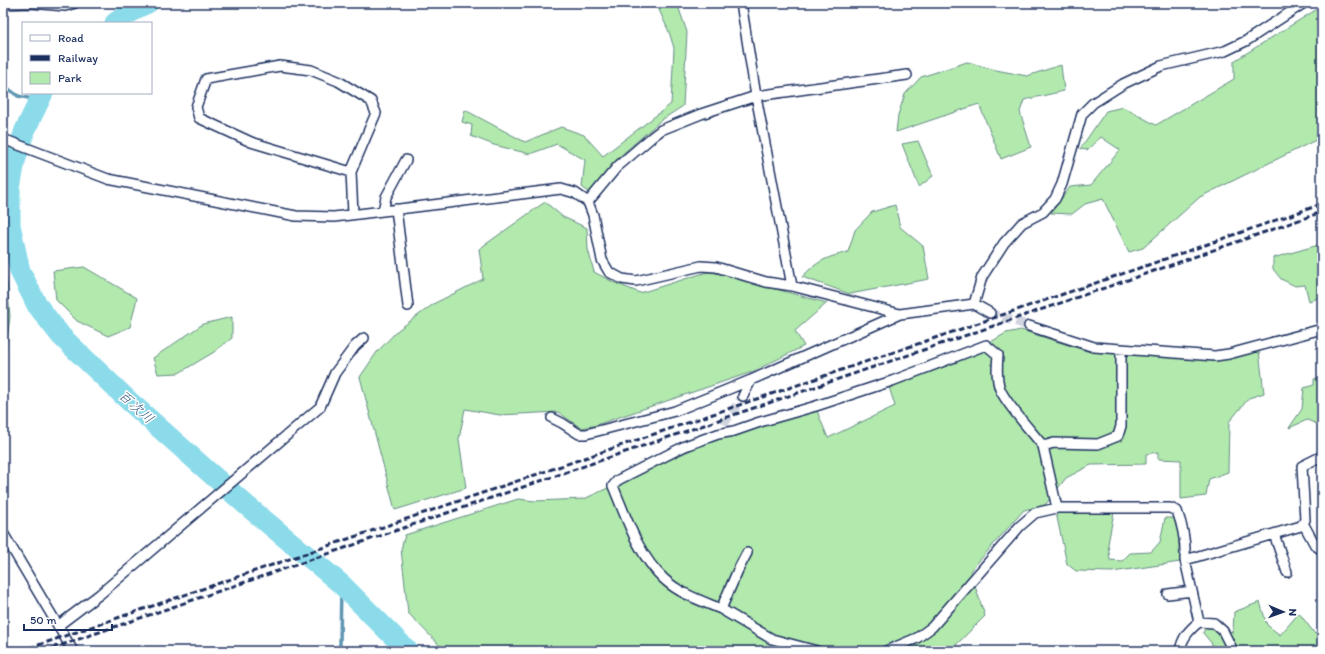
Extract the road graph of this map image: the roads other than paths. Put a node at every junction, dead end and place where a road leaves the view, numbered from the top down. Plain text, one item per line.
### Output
1 (74, 3) edge
2 (741, 3) edge
3 (1304, 3) edge
4 (3, 4) edge
5 (907, 75) dead end
6 (756, 96) junction
7 (6, 140) edge
8 (406, 160) dead end
9 (351, 172) junction
10 (588, 202) junction
11 (396, 209) junction
12 (383, 211) junction
13 (353, 214) junction
14 (792, 286) junction
15 (974, 304) junction
16 (408, 306) dead end
17 (990, 312) tunnel mouth
18 (900, 314) junction
19 (1029, 326) tunnel mouth
20 (1322, 329) edge
21 (364, 338) dead end
22 (1121, 349) junction
23 (751, 380) junction
24 (743, 396) tunnel mouth
25 (552, 418) dead end
26 (724, 424) tunnel mouth
27 (718, 434) junction
28 (1043, 446) junction
29 (1322, 456) edge
30 (1057, 508) junction
31 (1303, 523) junction
32 (3, 533) edge
33 (1274, 534) junction
34 (1322, 550) edge
35 (747, 553) dead end
36 (1185, 560) junction
37 (1287, 572) dead end
38 (1192, 591) junction
39 (1168, 594) dead end
40 (721, 609) junction
41 (1199, 622) junction
42 (59, 625) junction
43 (73, 651) edge
44 (817, 651) edge
45 (886, 651) edge
46 (1180, 651) edge
47 (1233, 651) edge

1 - 4 street
2 - 6 street
3 - 15 street
5 - 6 street
6 - 10 street
6 - 14 street
7 - 13 street
8 - 12 street
9 - 9 street
9 - 13 street
10 - 11 street
10 - 14 street
11 - 12 street
11 - 16 street
12 - 13 street
14 - 18 street
15 - 17 street
15 - 18 street
18 - 23 street
19 - 22 street
20 - 22 street
21 - 42 street
22 - 28 street
23 - 24 street
23 - 25 street
26 - 27 street
27 - 28 street
27 - 40 street
28 - 30 street
29 - 31 street
30 - 36 street
30 - 45 street
31 - 33 street
31 - 34 street
32 - 42 street
33 - 36 street
33 - 37 street
35 - 40 street
36 - 38 street
38 - 39 street
38 - 41 street
40 - 44 street
41 - 46 street
41 - 47 street
42 - 43 street

